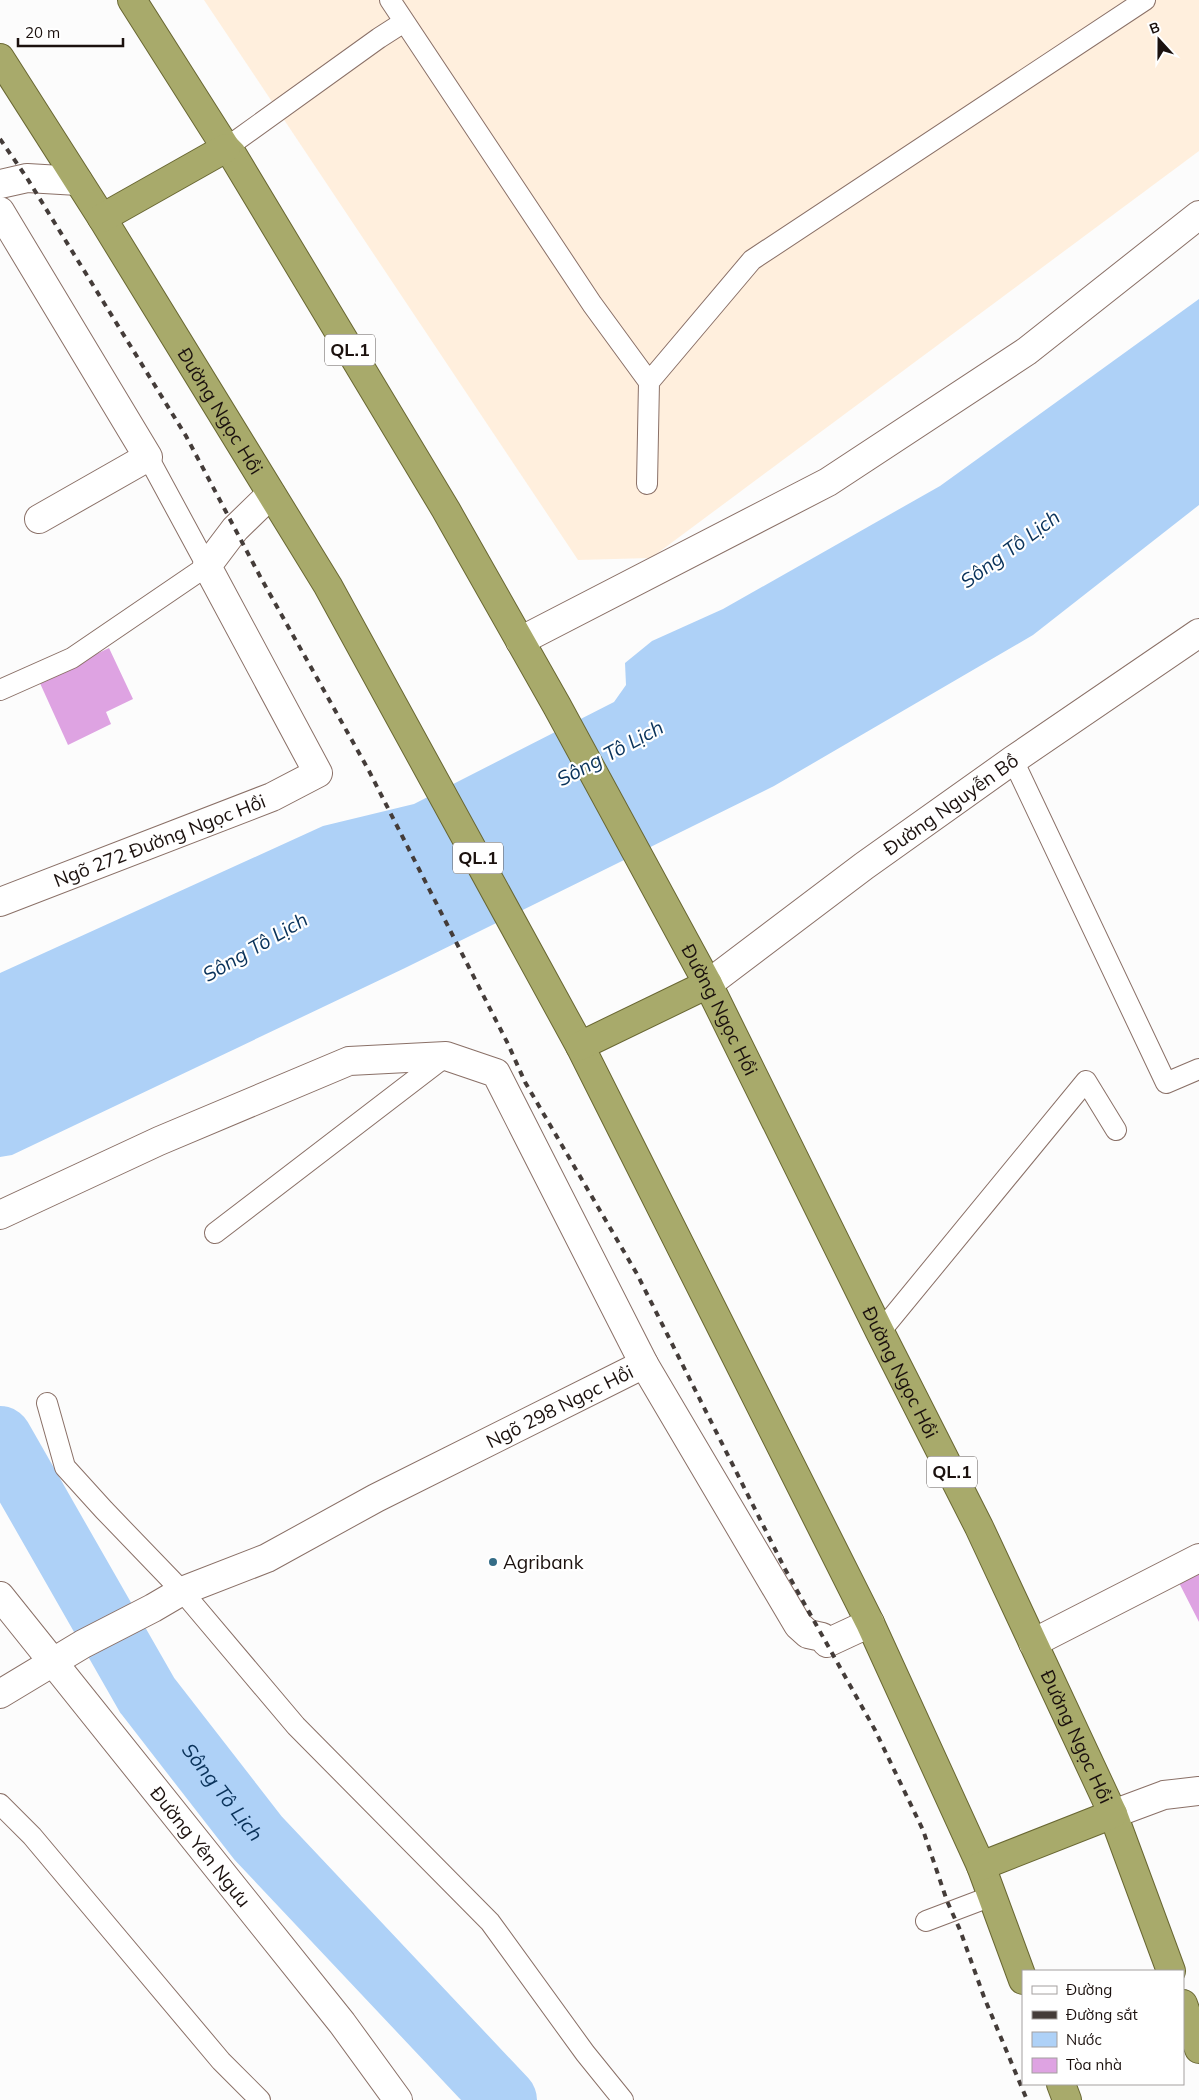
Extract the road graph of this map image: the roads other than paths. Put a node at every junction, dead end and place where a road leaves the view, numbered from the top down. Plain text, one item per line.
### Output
1 (132, 0) edge
2 (390, 0) edge
3 (1145, 0) edge
4 (404, 22) junction
5 (0, 58) edge
6 (226, 148) junction
7 (78, 181) junction
8 (0, 184) edge
9 (0, 211) edge
10 (1199, 214) edge
11 (102, 218) junction
12 (649, 382) junction
13 (148, 457) junction
14 (647, 484) dead end
15 (271, 494) junction
16 (39, 519) dead end
17 (207, 566) junction
18 (1199, 633) edge
19 (520, 641) junction
20 (0, 690) edge
21 (1013, 760) junction
22 (0, 902) edge
23 (708, 984) junction
24 (580, 1046) junction
25 (446, 1056) junction
26 (1199, 1069) edge
27 (1116, 1130) dead end
28 (0, 1215) edge
29 (216, 1233) dead end
30 (880, 1332) junction
31 (644, 1364) junction
32 (47, 1403) dead end
33 (1199, 1558) edge
34 (182, 1591) junction
35 (0, 1596) edge
36 (870, 1623) junction
37 (1033, 1643) junction
38 (52, 1662) junction
39 (0, 1694) edge
40 (1199, 1791) edge
41 (0, 1804) edge
42 (1113, 1814) junction
43 (981, 1866) junction
44 (992, 1896) junction
45 (926, 1921) dead end
46 (1171, 1970) edge
47 (1022, 1977) edge
48 (1184, 2007) edge
49 (1199, 2049) edge
50 (1061, 2085) edge
51 (260, 2100) edge
52 (398, 2100) edge
53 (623, 2100) edge
54 (1066, 2100) edge

1 - 6 highway, QL.1
2 - 4 lane
3 - 12 lane
4 - 6 lane
4 - 12 lane
5 - 7 highway, Đường Ngọc Hồi / QL.1
6 - 11 highway
6 - 19 highway, QL.1
7 - 8 street
7 - 11 highway, Đường Ngọc Hồi / QL.1
9 - 13 street
10 - 19 street
11 - 15 highway, Đường Ngọc Hồi / QL.1
12 - 14 lane
13 - 16 street
13 - 17 lane
15 - 17 street
15 - 24 highway, Đường Ngọc Hồi / QL.1
17 - 20 lane
17 - 22 street, Ngõ 272 Đường Ngọc Hồi
18 - 21 street, Đường Nguyễn Bồ
19 - 23 highway, Đường Ngọc Hồi / QL.1
21 - 23 street, Đường Nguyễn Bồ
21 - 26 lane
23 - 24 highway
23 - 30 highway, Đường Ngọc Hồi / QL.1
24 - 36 highway, QL.1
25 - 28 street
25 - 29 lane
25 - 31 street
27 - 30 lane
30 - 37 highway, Đường Ngọc Hồi / QL.1
31 - 34 street, Ngõ 298 Ngọc Hồi
31 - 36 street, Ngõ 298 Ngọc Hồi
32 - 34 lane
33 - 37 street
34 - 38 street, Ngõ 298 Ngọc Hồi
34 - 53 lane
35 - 38 street, Đường Yên Ngưu
36 - 43 highway, QL.1
37 - 42 highway, Đường Ngọc Hồi / QL.1
38 - 39 street, Ngõ 298 Ngọc Hồi
38 - 52 street, Đường Yên Ngưu
40 - 42 street
41 - 51 lane
42 - 43 highway
42 - 46 highway, Đường Ngọc Hồi / QL.1
43 - 44 highway, QL.1
44 - 45 lane
44 - 47 highway, QL.1
48 - 49 highway
50 - 54 highway

